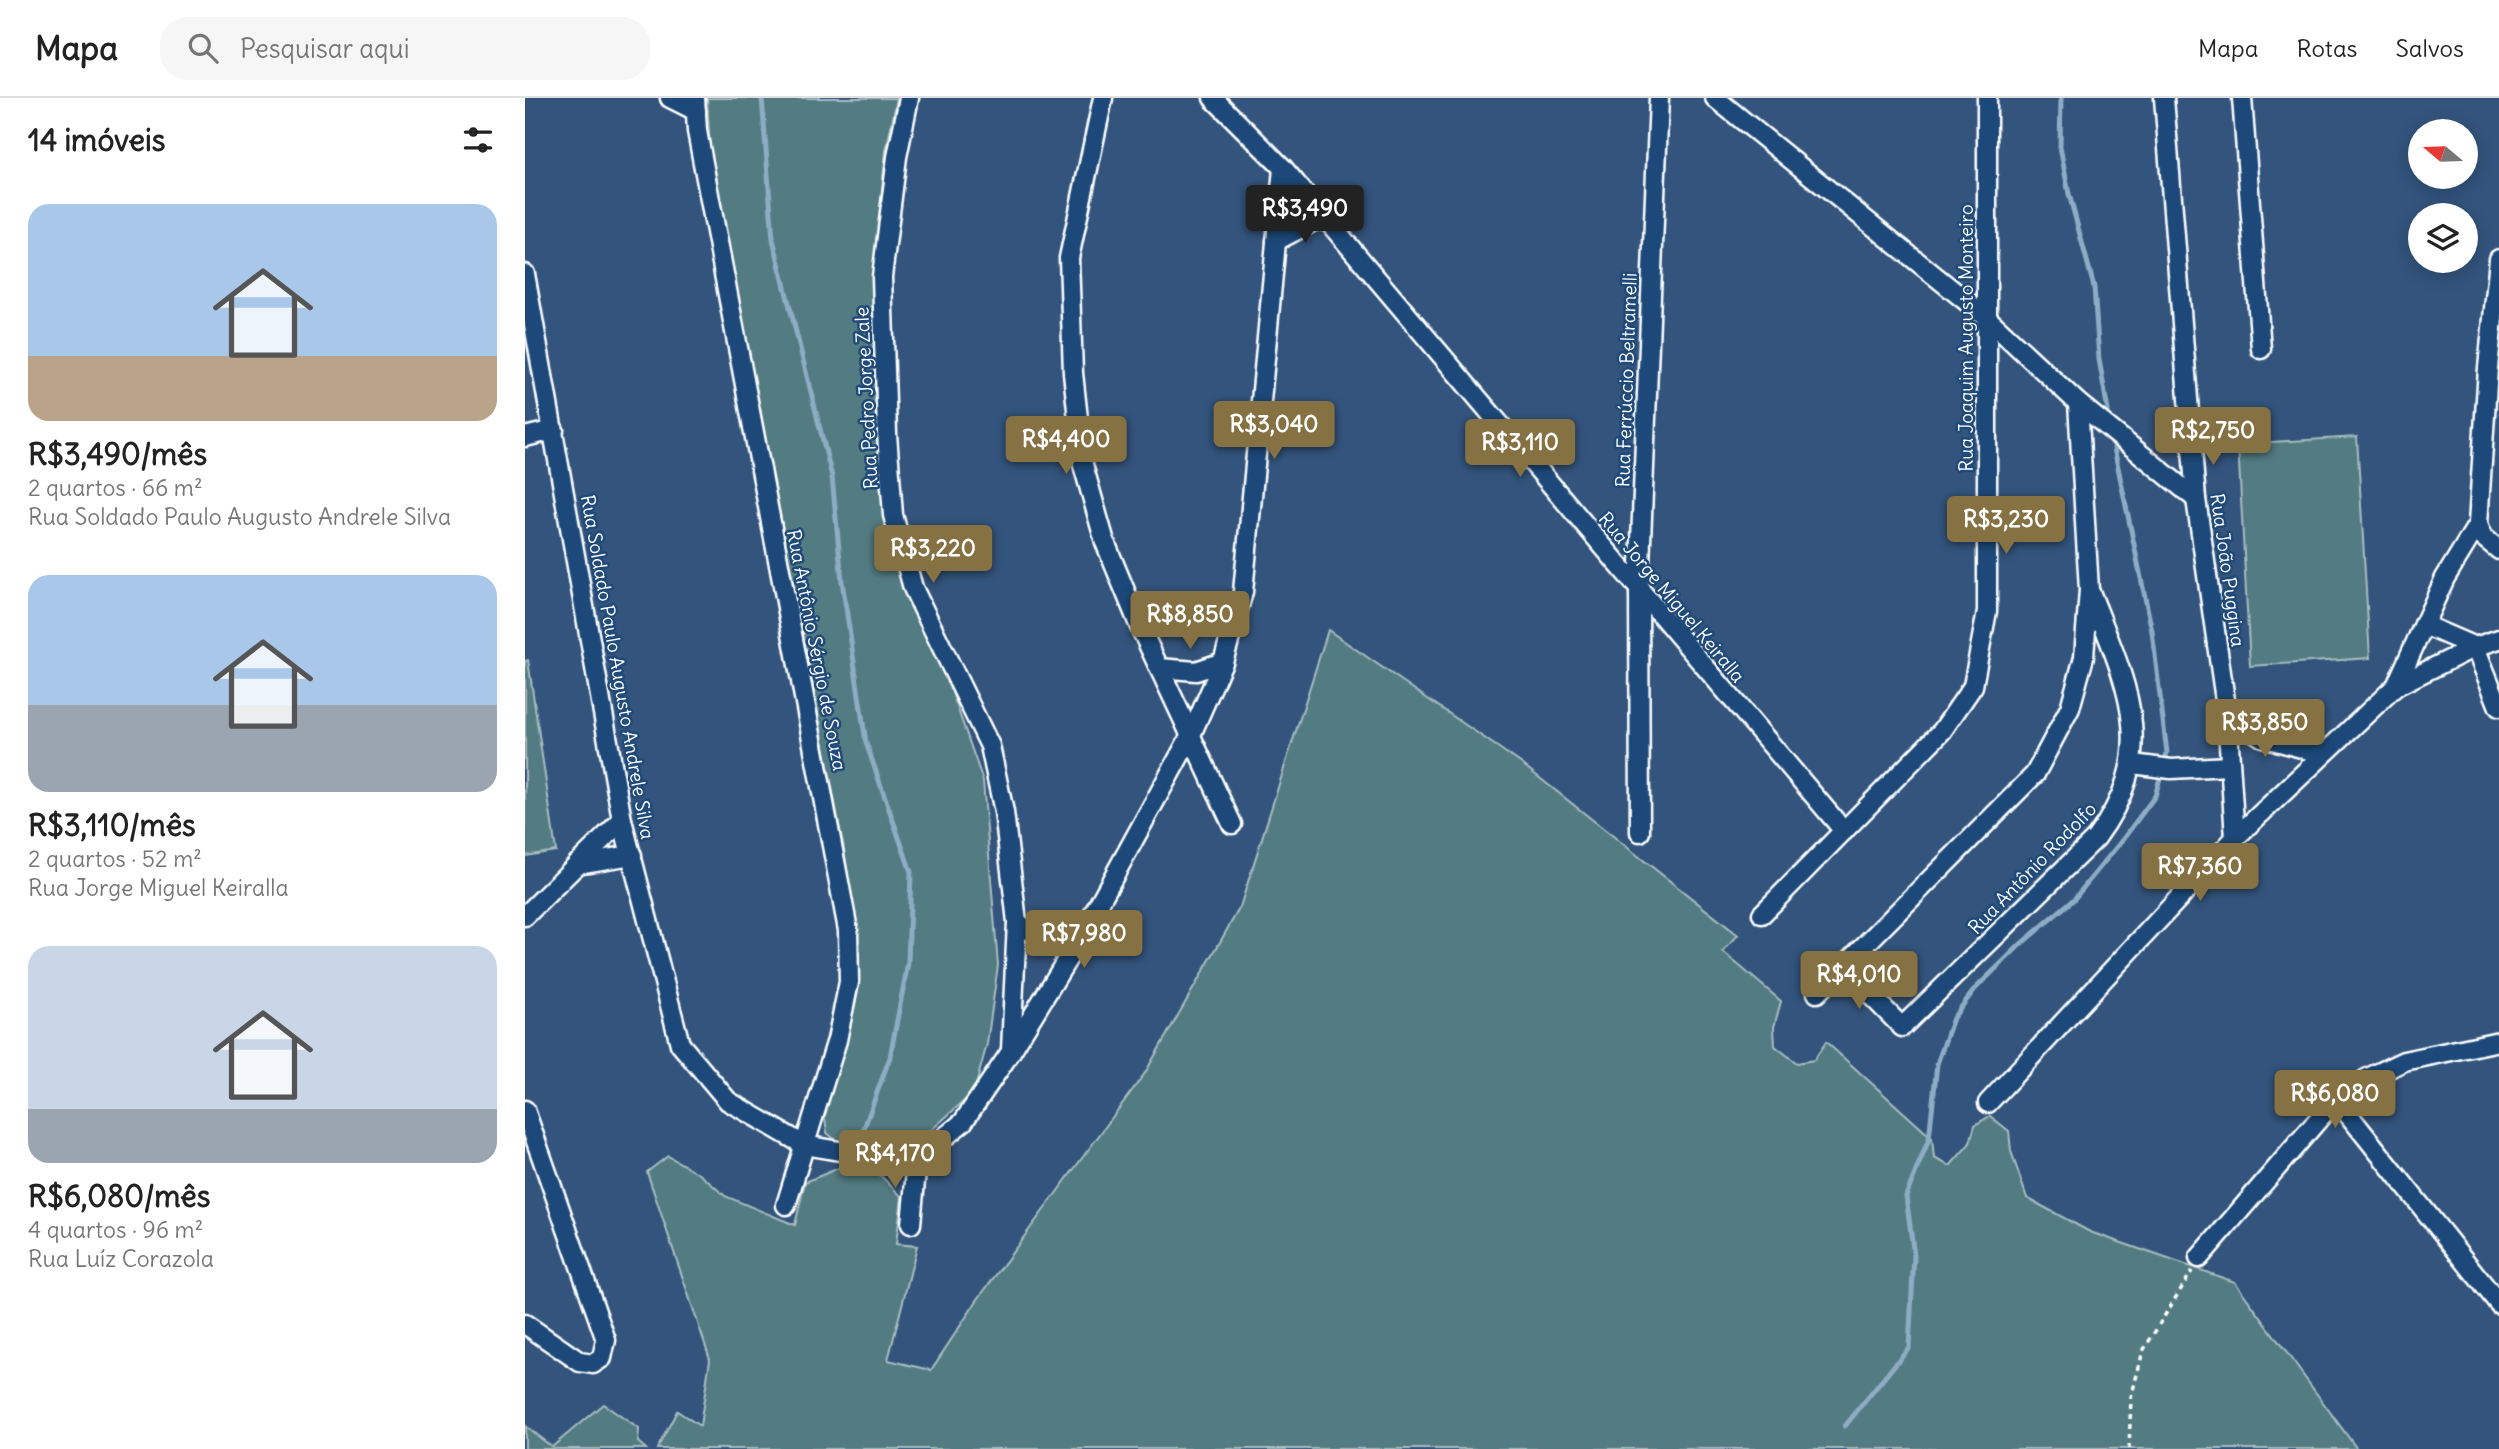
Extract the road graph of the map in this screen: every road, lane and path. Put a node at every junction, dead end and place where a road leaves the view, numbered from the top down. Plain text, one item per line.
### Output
1 (670, 98) edge
2 (909, 98) edge
3 (1103, 98) edge
4 (1659, 98) edge
5 (1716, 98) edge
6 (1987, 98) edge
7 (2164, 98) edge
8 (2242, 98) edge
9 (1218, 101) edge
10 (695, 105) edge
11 (1283, 168) junction
12 (1328, 221) junction
13 (1276, 241) junction
14 (2499, 259) edge
15 (525, 274) edge
16 (1987, 318) junction
17 (2261, 349) dead end
18 (2078, 403) junction
19 (554, 430) junction
20 (525, 437) edge
21 (2196, 499) junction
22 (2478, 524) junction
23 (2499, 550) edge
24 (1639, 590) junction
25 (2089, 590) junction
26 (2424, 625) junction
27 (2499, 639) edge
28 (2475, 647) junction
29 (1223, 662) junction
30 (1159, 668) junction
31 (2396, 686) junction
32 (2499, 707) edge
33 (2227, 714) junction
34 (1191, 735) junction
35 (2323, 754) junction
36 (2133, 764) junction
37 (2230, 766) junction
38 (622, 820) junction
39 (1232, 824) dead end
40 (1844, 831) junction
41 (1640, 832) dead end
42 (2235, 838) junction
43 (632, 855) junction
44 (577, 864) junction
45 (1762, 914) dead end
46 (525, 916) edge
47 (1017, 922) junction
48 (1079, 940) junction
49 (1843, 967) junction
50 (1817, 993) dead end
51 (2499, 1041) edge
52 (1010, 1053) junction
53 (2336, 1099) junction
54 (1988, 1103) dead end
55 (525, 1110) edge
56 (804, 1145) junction
57 (918, 1160) junction
58 (786, 1205) dead end
59 (911, 1224) dead end
60 (2199, 1258) joint
61 (2499, 1304) edge
62 (525, 1324) edge
63 (2129, 1449) edge

1 - 10 street
2 - 47 street, Rua Pedro Jorge Zale
3 - 30 street
4 - 24 street, Rua Ferrúccio Beltramelli
5 - 16 street
6 - 16 street, Rua Joaquim Augusto Monteiro
7 - 21 street, Rua João Puggina
8 - 17 street
9 - 11 street, Rua Jorge Miguel Keiralla
10 - 56 street, Rua Antônio Sérgio de Souza
11 - 12 street, Rua Jorge Miguel Keiralla
11 - 13 street
12 - 13 street
12 - 24 street, Rua Jorge Miguel Keiralla
13 - 29 street
14 - 22 street
15 - 19 street, Rua Soldado Paulo Augusto Andrele Silva
16 - 18 street
16 - 40 street, Rua Joaquim Augusto Monteiro
18 - 21 street
18 - 25 street
19 - 20 street
19 - 38 street, Rua Soldado Paulo Augusto Andrele Silva
21 - 33 street, Rua João Puggina
22 - 23 street
22 - 26 street
24 - 40 street, Rua Jorge Miguel Keiralla
24 - 41 street, Rua Ferrúccio Beltramelli
25 - 36 street, Rua Antônio Rodolfo
25 - 49 street
26 - 28 street
26 - 31 street
27 - 28 street
28 - 31 street
28 - 32 street
29 - 30 street
29 - 34 street
30 - 34 street
31 - 35 street
33 - 35 street
33 - 37 street, Rua João Puggina
34 - 39 street
34 - 48 street
35 - 42 street
36 - 37 street
36 - 49 street, Rua Antônio Rodolfo
37 - 42 street, Rua João Puggina
38 - 43 street, Rua Soldado Paulo Augusto Andrele Silva
38 - 44 street
40 - 45 street, Rua Joaquim Augusto Monteiro
42 - 54 street
43 - 44 street
43 - 56 street, Rua Soldado Paulo Augusto Andrele Silva
44 - 46 street
47 - 48 street
47 - 52 street, Rua Pedro Jorge Zale
48 - 52 street
49 - 50 street
51 - 53 street
52 - 57 street
53 - 60 street
53 - 61 street
55 - 62 street
56 - 57 street, Rua Soldado Paulo Augusto Andrele Silva
56 - 58 street, Rua Antônio Sérgio de Souza
57 - 59 street
60 - 63 path

